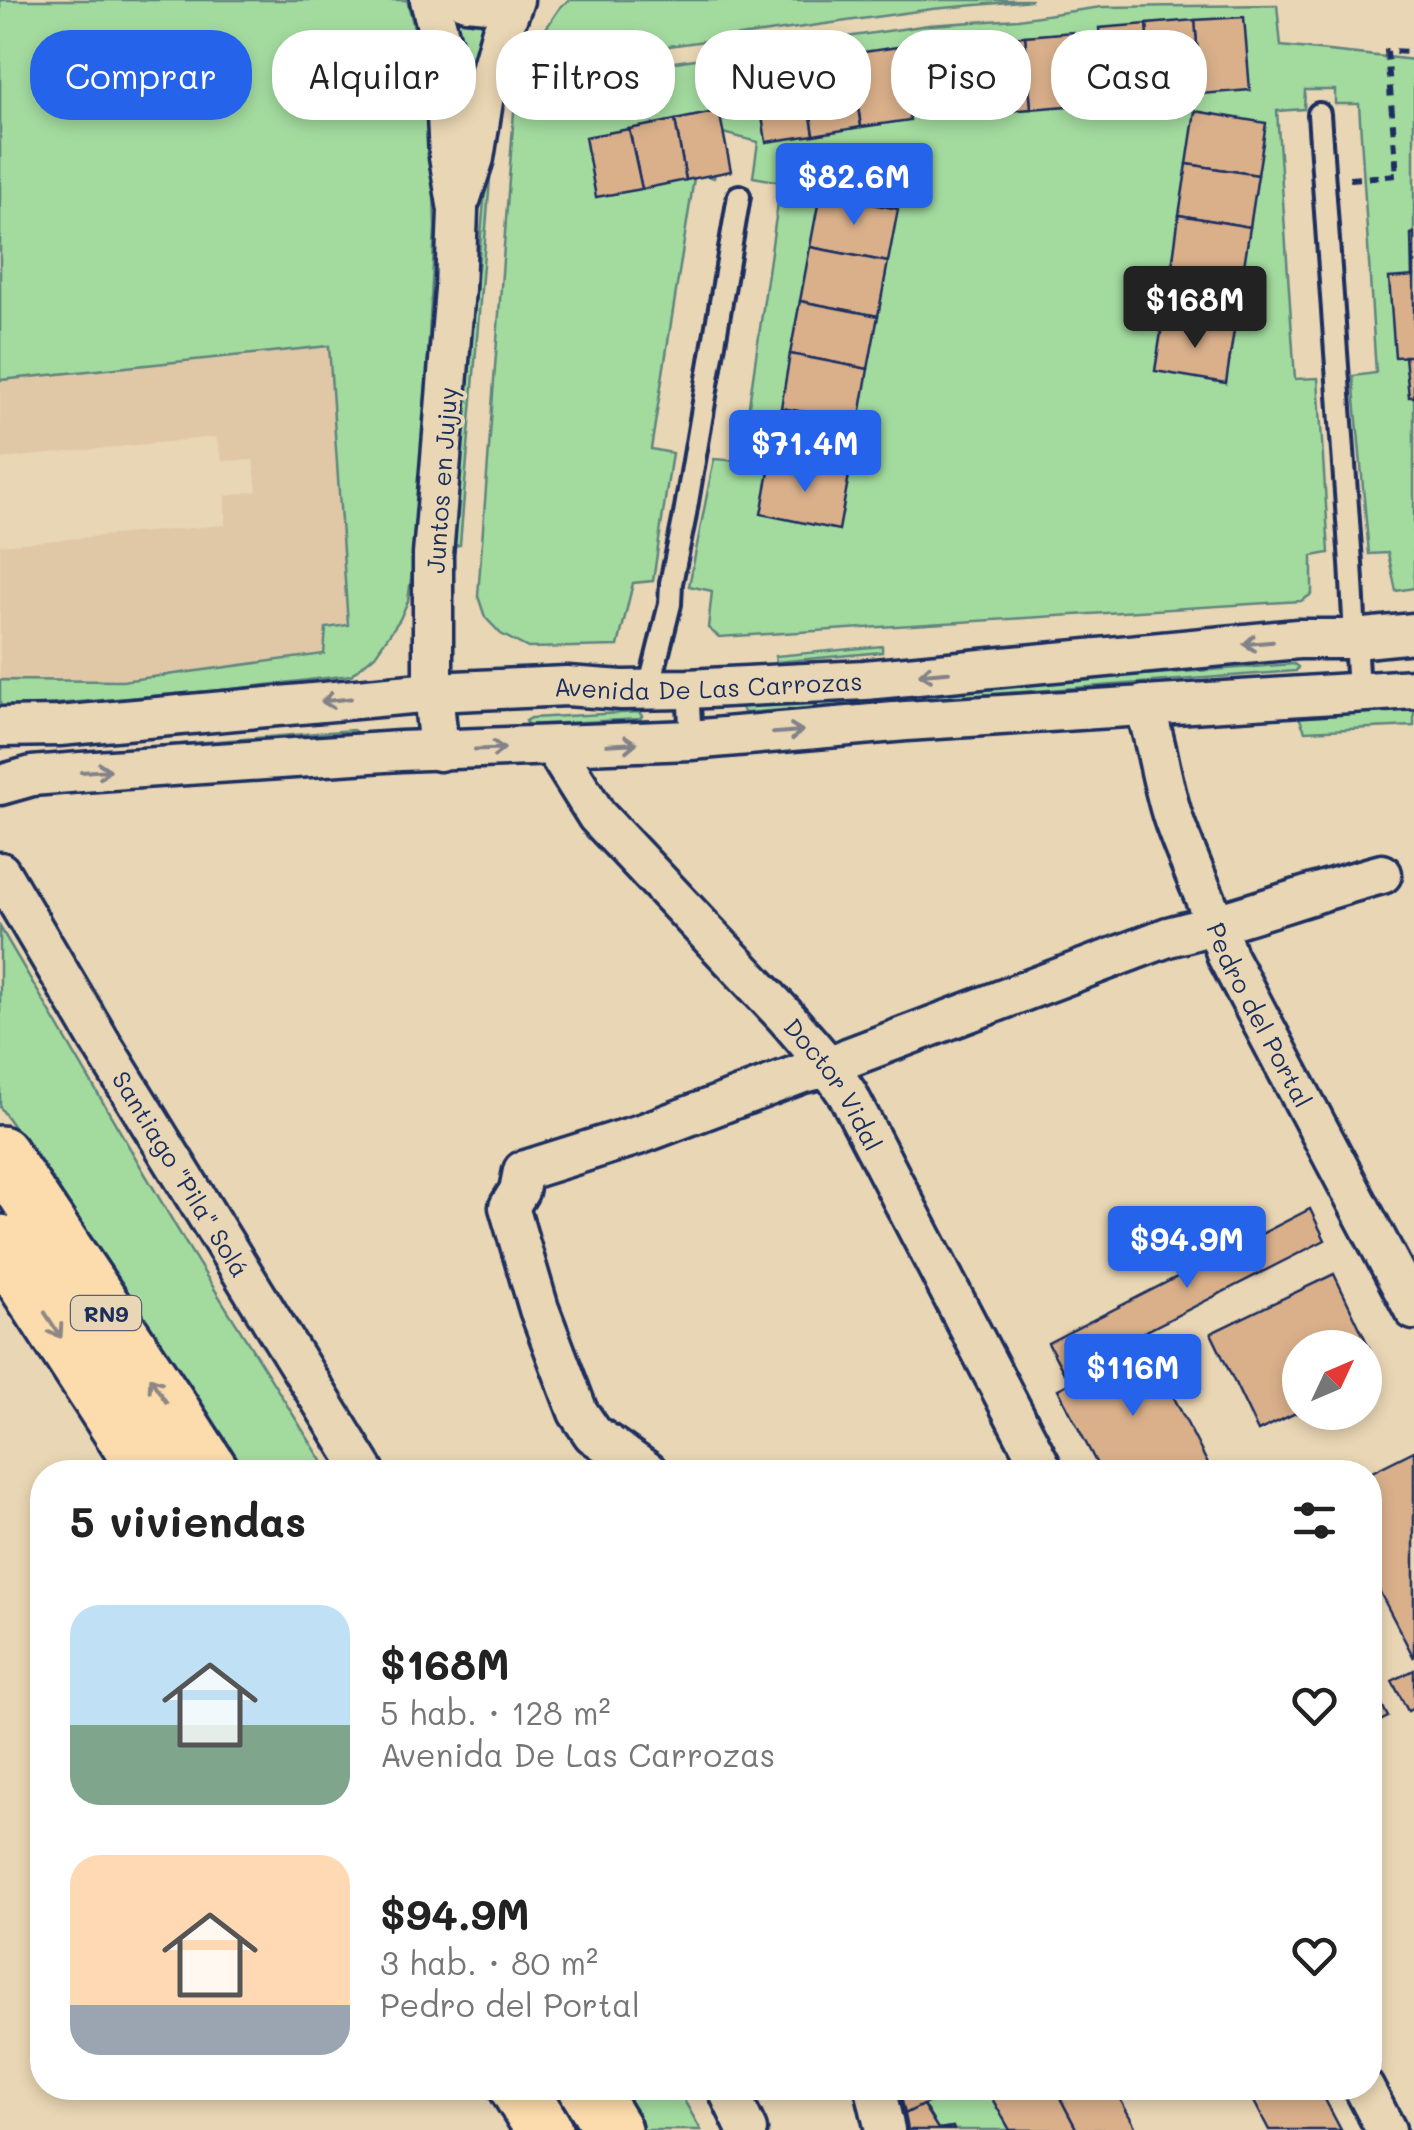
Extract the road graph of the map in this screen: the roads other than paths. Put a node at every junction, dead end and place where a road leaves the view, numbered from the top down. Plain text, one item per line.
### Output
1 (430, 0) edge
2 (466, 0) edge
3 (496, 0) edge
4 (514, 0) edge
5 (1319, 114) dead end
6 (739, 196) dead end
7 (458, 210) junction
8 (1414, 633) edge
9 (1355, 639) junction
10 (648, 689) junction
11 (688, 689) junction
12 (1414, 690) edge
13 (433, 692) junction
14 (1358, 693) junction
15 (1144, 705) junction
16 (0, 727) edge
17 (691, 740) junction
18 (554, 747) junction
19 (439, 751) junction
20 (0, 785) edge
21 (0, 872) edge
22 (1382, 874) dead end
23 (1217, 925) junction
24 (830, 1067) junction
25 (0, 1154) edge
26 (0, 1243) edge
27 (1414, 1310) edge
28 (140, 1460) edge
29 (203, 1460) edge
30 (359, 1460) edge
31 (631, 1460) edge
32 (1038, 1460) edge
33 (525, 2100) edge
34 (594, 2100) edge
35 (733, 2100) edge
36 (879, 2100) edge
37 (1370, 2100) edge
38 (544, 2130) edge
39 (613, 2130) edge
40 (748, 2130) edge
41 (885, 2130) edge
42 (1386, 2130) edge

1 - 7 street
2 - 3 street
4 - 7 street
5 - 9 lane
6 - 10 lane
7 - 13 street, Juntos en Jujuy
8 - 9 street, Avenida De Las Carrozas
9 -> 11 street, Avenida De Las Carrozas
9 - 14 lane
10 - 11 street, Avenida De Las Carrozas
10 - 13 street, Avenida De Las Carrozas
11 - 17 lane
12 - 14 street, Avenida De Las Carrozas
13 -> 16 street, Avenida De Las Carrozas
13 - 19 street, Juntos en Jujuy
14 - 15 street, Avenida De Las Carrozas
17 -> 15 street, Avenida De Las Carrozas
15 - 23 street, Pedro del Portal
18 -> 17 street, Avenida De Las Carrozas
19 -> 18 street, Avenida De Las Carrozas
18 - 24 street, Doctor Vidal
20 -> 19 street, Avenida De Las Carrozas
21 - 30 street, Santiago "Pila" Solá
22 - 23 street
23 - 24 street
23 - 27 street, Pedro del Portal
24 - 31 street
24 - 32 street, Doctor Vidal
29 -> 25 highway, RN9
26 -> 28 highway, RN9
33 - 38 highway
34 - 39 highway
35 - 40 street
36 - 41 street
37 - 42 street

